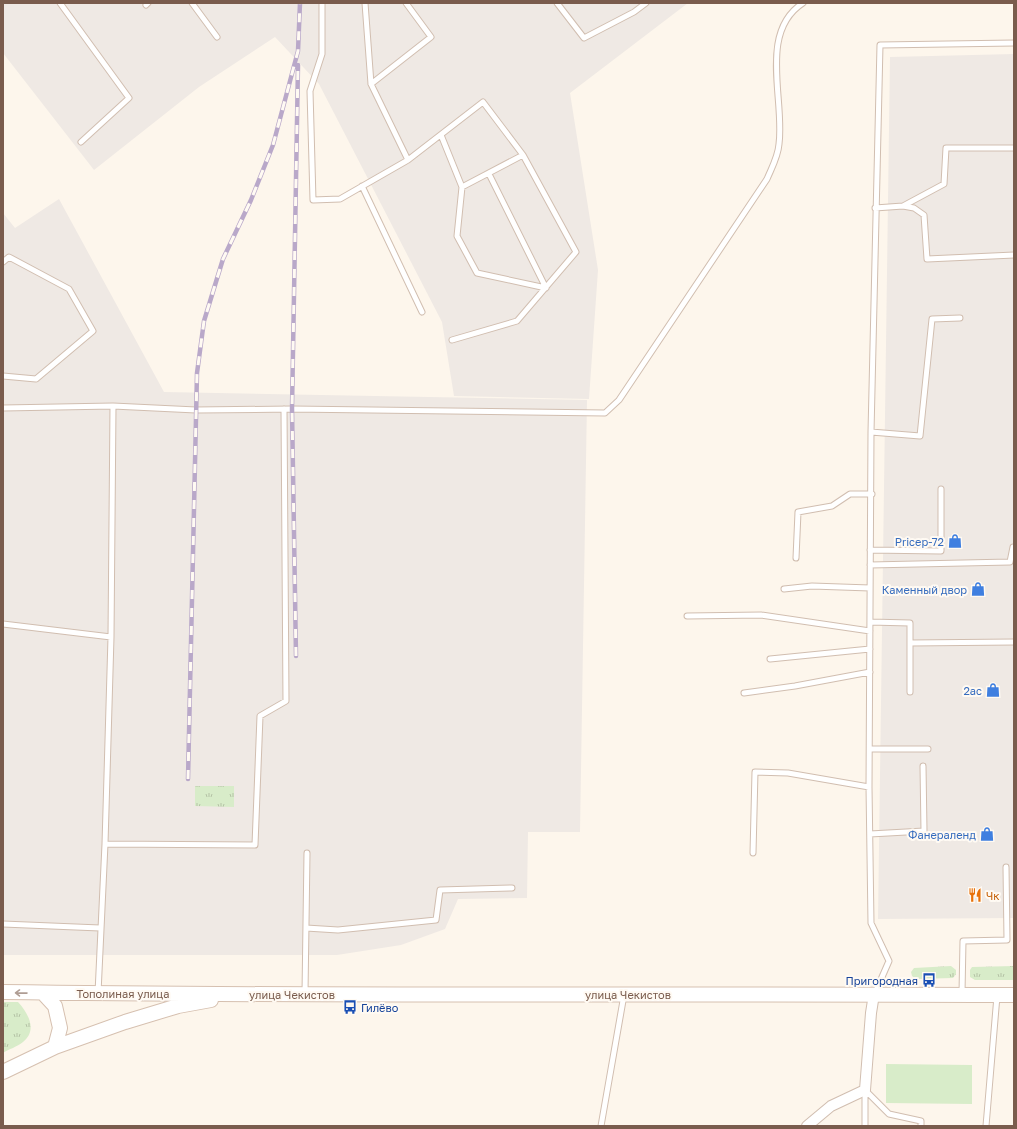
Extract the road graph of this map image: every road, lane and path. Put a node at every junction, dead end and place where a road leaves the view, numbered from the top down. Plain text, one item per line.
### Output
1 (60, 3) edge
2 (192, 3) edge
3 (322, 3) edge
4 (366, 3) edge
5 (406, 3) edge
6 (557, 3) edge
7 (646, 3) edge
8 (803, 3) edge
9 (217, 37) dead end
10 (1014, 43) edge
11 (371, 84) junction
12 (441, 135) junction
13 (81, 142) dead end
14 (1014, 148) edge
15 (523, 155) junction
16 (408, 160) junction
17 (489, 174) junction
18 (362, 186) junction
19 (462, 187) junction
20 (903, 206) junction
21 (876, 208) junction
22 (1014, 255) edge
23 (3, 262) edge
24 (546, 288) junction
25 (422, 312) dead end
26 (960, 318) dead end
27 (452, 340) dead end
28 (3, 376) edge
29 (113, 406) junction
30 (3, 408) edge
31 (284, 409) junction
32 (871, 432) junction
33 (941, 489) dead end
34 (872, 494) junction
35 (1014, 547) edge
36 (870, 550) junction
37 (796, 558) dead end
38 (870, 565) junction
39 (870, 588) junction
40 (784, 589) dead end
41 (687, 616) dead end
42 (870, 622) junction
43 (3, 624) edge
44 (870, 631) junction
45 (111, 637) junction
46 (1014, 642) edge
47 (910, 643) junction
48 (870, 649) junction
49 (770, 659) dead end
50 (870, 672) junction
51 (910, 692) dead end
52 (744, 693) dead end
53 (870, 749) junction
54 (928, 749) dead end
55 (923, 766) dead end
56 (869, 787) junction
57 (870, 834) junction
58 (105, 844) junction
59 (307, 853) dead end
60 (753, 853) dead end
61 (1006, 868) dead end
62 (512, 888) dead end
63 (3, 924) edge
64 (100, 928) junction
65 (306, 928) junction
66 (3, 992) edge
67 (42, 993) junction
68 (98, 993) junction
69 (242, 994) junction
70 (305, 994) junction
71 (624, 994) junction
72 (874, 994) junction
73 (962, 994) junction
74 (997, 994) junction
75 (1014, 995) edge
76 (54, 1046) junction
77 (3, 1072) edge
78 (865, 1090) junction
79 (601, 1126) edge
80 (807, 1126) edge
81 (865, 1126) edge
82 (921, 1126) edge
83 (986, 1126) edge

1 - 13 lane
2 - 9 lane
3 - 18 lane
4 - 11 lane
5 - 11 lane
6 - 7 lane
8 - 31 lane
10 - 21 lane
11 - 16 lane
12 - 15 lane
12 - 16 lane
12 - 19 lane
14 - 20 lane
15 - 17 lane
15 - 24 lane
16 - 18 lane
17 - 19 lane
17 - 24 lane
18 - 25 lane
19 - 24 lane
20 - 21 lane
20 - 22 lane
21 - 32 lane
23 - 28 lane
24 - 27 lane
26 - 32 lane
29 - 30 lane
29 - 31 lane
29 - 45 lane
31 - 58 lane
32 - 34 lane
33 - 36 lane
34 - 36 lane
34 - 37 lane
35 - 38 lane
36 - 38 lane
38 - 39 lane
39 - 40 lane
39 - 42 lane
41 - 44 lane
42 - 44 lane
42 - 47 lane
43 - 45 lane
44 - 48 lane
45 - 58 lane
46 - 47 lane
47 - 51 lane
48 - 49 lane
48 - 50 lane
50 - 52 lane
50 - 53 lane
53 - 54 lane
53 - 56 lane
55 - 57 lane
56 - 57 lane
56 - 60 lane
57 - 72 lane
58 - 64 lane
59 - 65 lane
61 - 73 lane
62 - 65 lane
63 - 64 lane
64 - 68 lane
65 - 70 lane
67 -> 66 main road, Тополиная улица
67 - 68 main road, Тополиная улица
67 - 76 main road
68 - 69 main road, Тополиная улица
69 - 70 main road, улица Чекистов
69 - 76 main road
70 - 71 main road, улица Чекистов
71 - 72 main road, улица Чекистов
71 - 79 lane
72 - 73 main road, улица Чекистов
72 - 78 street
73 - 74 main road, улица Чекистов
74 - 75 main road, улица Чекистов
74 - 83 lane
76 - 77 main road
78 - 80 street
78 - 81 lane
78 - 82 lane

